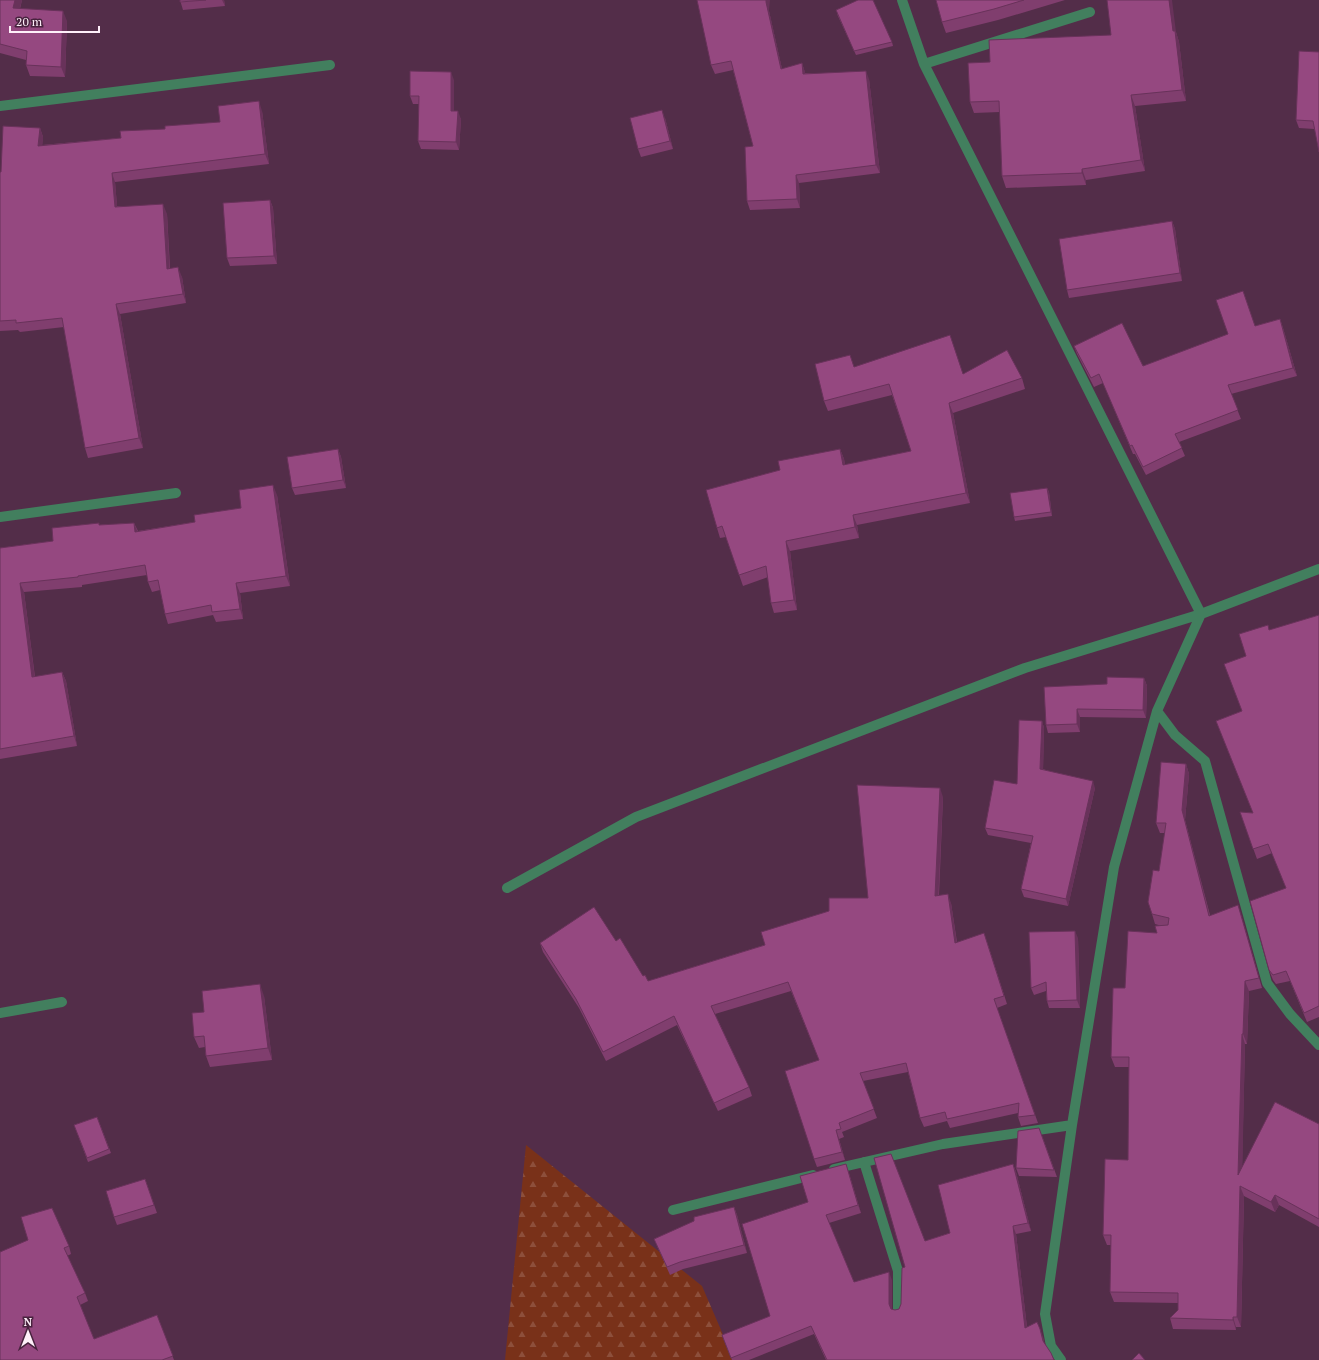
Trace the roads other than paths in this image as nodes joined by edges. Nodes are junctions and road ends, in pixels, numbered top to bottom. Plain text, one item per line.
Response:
1 (902, 0) edge
2 (1090, 12) dead end
3 (924, 64) junction
4 (330, 65) dead end
5 (0, 106) edge
6 (176, 492) dead end
7 (0, 517) edge
8 (1319, 569) edge
9 (1201, 614) junction
10 (1157, 711) junction
11 (507, 888) dead end
12 (62, 1002) dead end
13 (0, 1013) edge
14 (1319, 1045) edge
15 (1072, 1124) junction
16 (864, 1162) junction
17 (673, 1210) dead end
18 (898, 1312) edge
19 (1061, 1360) edge

1 - 3 street
2 - 3 street
3 - 9 street
4 - 5 street
6 - 7 street
8 - 9 street
9 - 10 street
9 - 11 street
10 - 14 street
10 - 15 street
12 - 13 street
15 - 16 street
15 - 19 street
16 - 17 street
16 - 18 street

